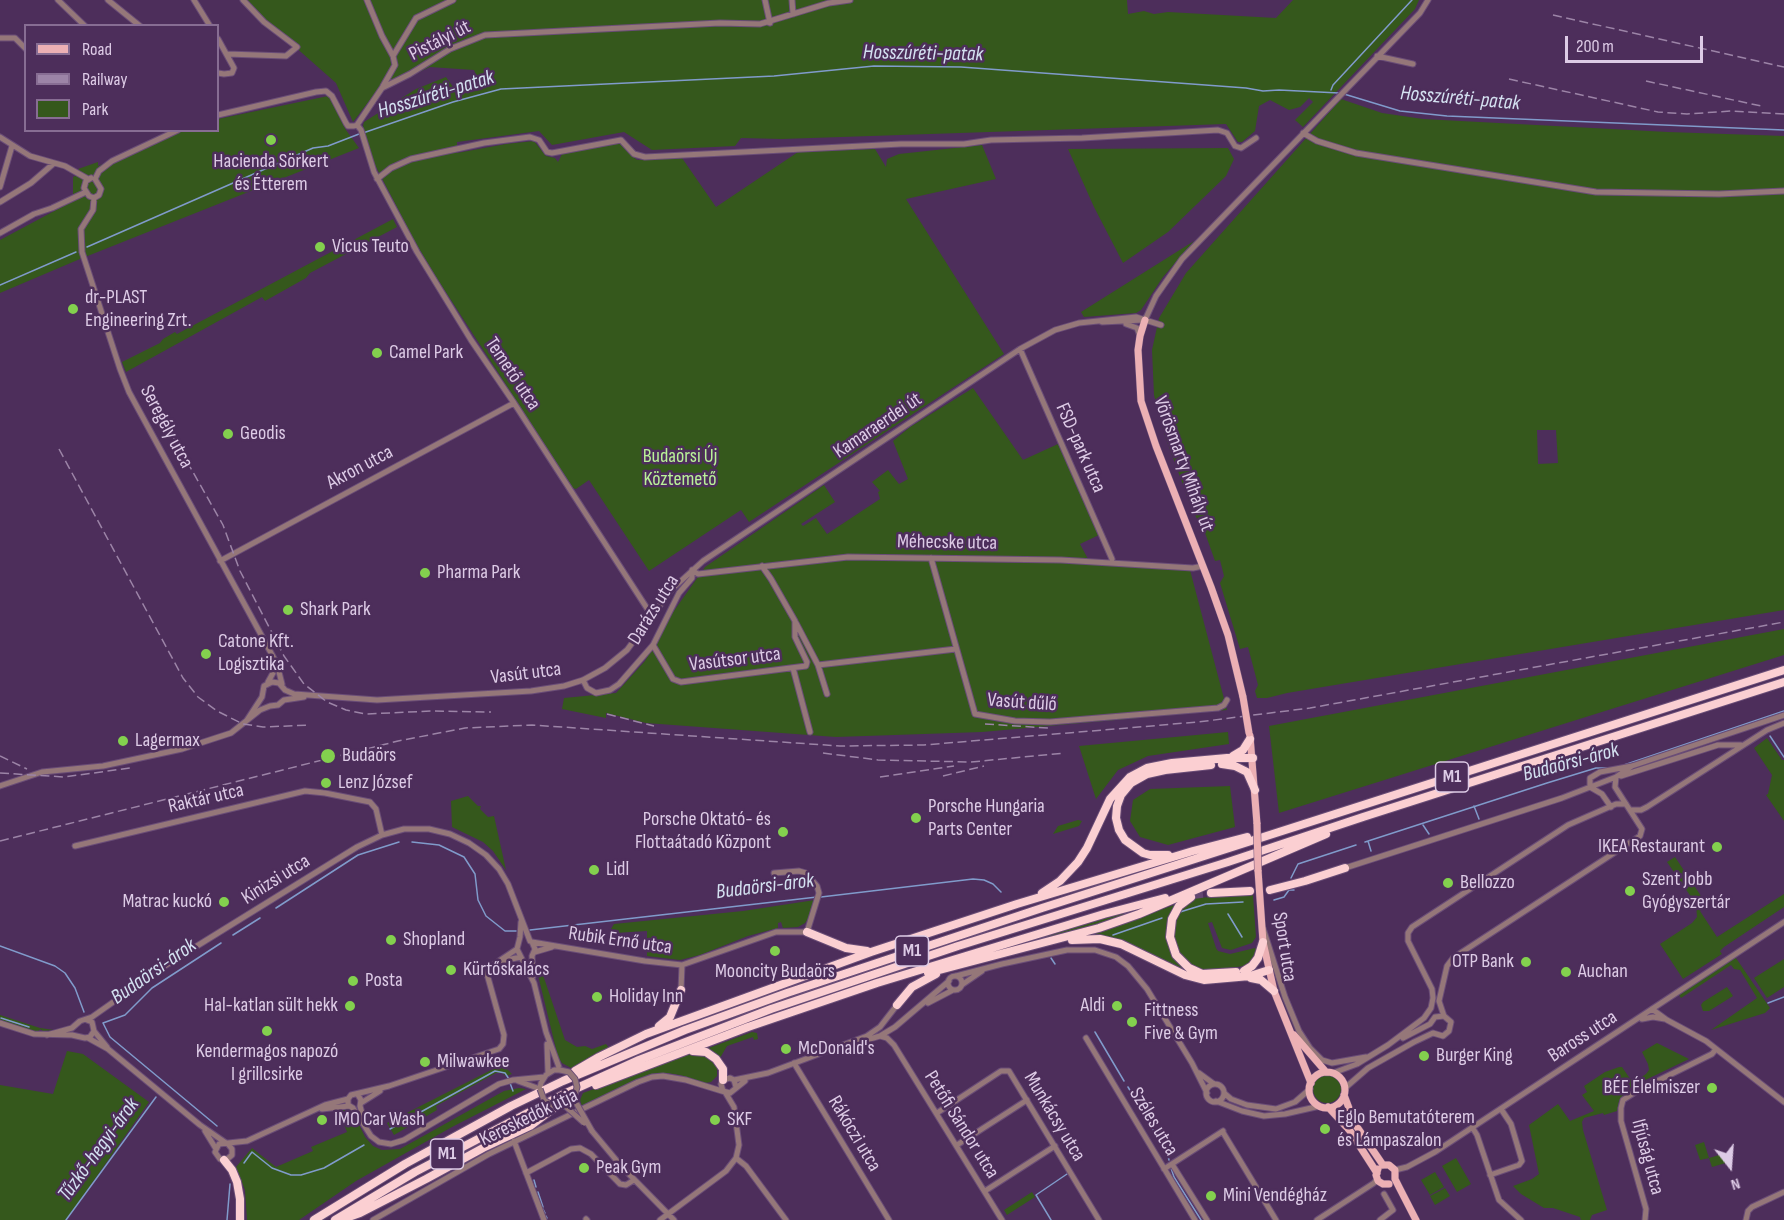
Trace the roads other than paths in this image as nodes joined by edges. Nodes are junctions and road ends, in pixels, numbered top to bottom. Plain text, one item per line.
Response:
1 (58, 0) edge
2 (108, 0) edge
3 (194, 0) edge
4 (243, 0) edge
5 (367, 0) edge
6 (453, 0) edge
7 (765, 0) edge
8 (792, 0) edge
9 (850, 0) edge
10 (1426, 0) edge
11 (793, 14) junction
12 (770, 23) junction
13 (83, 24) edge
14 (138, 24) edge
15 (209, 24) edge
16 (0, 38) edge
17 (219, 41) edge
18 (24, 47) edge
19 (227, 54) junction
20 (393, 56) junction
21 (1377, 56) junction
22 (1413, 64) dead end
23 (394, 70) junction
24 (219, 73) edge
25 (401, 78) junction
26 (382, 88) junction
27 (219, 115) edge
28 (359, 128) junction
29 (174, 132) edge
30 (1303, 133) junction
31 (0, 137) edge
32 (1256, 138) dead end
33 (12, 146) junction
34 (53, 164) junction
35 (95, 179) junction
36 (377, 179) junction
37 (86, 182) junction
38 (0, 187) edge
39 (1784, 191) edge
40 (86, 192) junction
41 (94, 198) junction
42 (0, 202) edge
43 (0, 233) edge
44 (1145, 320) junction
45 (1088, 322) junction
46 (1122, 323) junction
47 (1161, 325) dead end
48 (1140, 336) junction
49 (1020, 349) junction
50 (514, 403) junction
51 (931, 558) junction
52 (1112, 559) dead end
53 (220, 561) junction
54 (762, 566) junction
55 (1203, 566) junction
56 (692, 570) junction
57 (652, 616) junction
58 (795, 621) junction
59 (653, 645) junction
60 (956, 649) junction
61 (273, 658) junction
62 (818, 665) junction
63 (793, 668) junction
64 (1784, 670) edge
65 (583, 680) junction
66 (1784, 682) edge
67 (266, 684) junction
68 (284, 688) junction
69 (827, 694) dead end
70 (262, 697) junction
71 (315, 697) junction
72 (1243, 697) joint
73 (284, 700) junction
74 (1227, 700) dead end
75 (270, 706) junction
76 (1784, 715) edge
77 (247, 720) junction
78 (1784, 723) edge
79 (810, 732) dead end
80 (1250, 736) junction
81 (1742, 745) junction
82 (1253, 758) junction
83 (1224, 761) junction
84 (1632, 766) junction
85 (1616, 777) junction
86 (0, 786) edge
87 (1590, 787) junction
88 (1255, 790) junction
89 (1606, 798) junction
90 (1626, 804) junction
91 (1611, 807) junction
92 (1631, 810) junction
93 (1641, 810) junction
94 (1601, 811) junction
95 (1363, 817) junction
96 (1638, 821) junction
97 (382, 835) junction
98 (1265, 836) junction
99 (75, 846) dead end
100 (1193, 851) junction
101 (1346, 868) joint
102 (774, 873) dead end
103 (1210, 890) junction
104 (1270, 890) dead end
105 (1250, 891) dead end
106 (1165, 898) dead end
107 (1017, 904) junction
108 (521, 917) junction
109 (1784, 922) edge
110 (1262, 925) junction
111 (807, 933) junction
112 (531, 941) junction
113 (1263, 942) junction
114 (1045, 943) junction
115 (518, 946) junction
116 (554, 946) junction
117 (871, 952) junction
118 (534, 954) junction
119 (522, 958) junction
120 (498, 962) junction
121 (682, 965) junction
122 (956, 966) junction
123 (986, 968) junction
124 (1269, 970) junction
125 (1242, 974) junction
126 (956, 976) junction
127 (949, 981) junction
128 (534, 983) junction
129 (962, 984) junction
130 (681, 990) joint
131 (953, 990) junction
132 (1274, 990) junction
133 (844, 995) junction
134 (897, 1005) joint
135 (1652, 1009) junction
136 (103, 1010) junction
137 (916, 1010) junction
138 (1444, 1016) junction
139 (906, 1018) junction
140 (1638, 1019) junction
141 (87, 1020) junction
142 (887, 1020) junction
143 (1667, 1020) junction
144 (0, 1023) edge
145 (1430, 1024) junction
146 (76, 1025) junction
147 (895, 1027) junction
148 (1287, 1027) junction
149 (94, 1028) junction
150 (546, 1032) junction
151 (1434, 1033) junction
152 (646, 1034) junction
153 (47, 1035) junction
154 (78, 1035) junction
155 (880, 1036) junction
156 (88, 1038) junction
157 (1086, 1038) dead end
158 (853, 1042) junction
159 (894, 1045) junction
160 (1388, 1045) junction
161 (108, 1049) junction
162 (1716, 1049) junction
163 (687, 1051) junction
164 (1371, 1056) junction
165 (794, 1063) junction
166 (560, 1070) junction
167 (1196, 1070) junction
168 (1329, 1072) junction
169 (546, 1075) junction
170 (513, 1080) junction
171 (563, 1081) junction
172 (723, 1081) junction
173 (1214, 1084) junction
174 (389, 1086) junction
175 (735, 1086) junction
176 (1310, 1086) junction
177 (707, 1088) junction
178 (540, 1089) junction
179 (1344, 1091) junction
180 (725, 1092) junction
181 (1207, 1093) junction
182 (1224, 1093) junction
183 (564, 1094) junction
184 (358, 1095) junction
185 (348, 1099) junction
186 (574, 1099) junction
187 (1027, 1100) junction
188 (1216, 1101) junction
189 (1784, 1102) edge
190 (356, 1106) junction
191 (565, 1106) junction
192 (1324, 1106) junction
193 (555, 1107) junction
194 (734, 1107) junction
195 (1501, 1108) junction
196 (315, 1110) junction
197 (937, 1113) junction
198 (200, 1125) junction
199 (1472, 1127) junction
200 (592, 1131) junction
201 (247, 1141) junction
202 (514, 1141) junction
203 (227, 1144) junction
204 (957, 1145) junction
205 (1055, 1146) junction
206 (216, 1149) junction
207 (228, 1158) junction
208 (736, 1158) junction
209 (1172, 1164) junction
210 (1383, 1166) junction
211 (1164, 1169) junction
212 (1395, 1170) junction
213 (526, 1173) junction
214 (1490, 1175) junction
215 (1377, 1176) junction
216 (634, 1180) junction
217 (1392, 1182) junction
218 (985, 1191) junction
219 (1784, 1192) edge
220 (1384, 1194) dead end
221 (668, 1214) junction
222 (240, 1220) edge
223 (314, 1220) edge
224 (334, 1220) edge
225 (340, 1220) edge
226 (373, 1220) edge
227 (544, 1220) edge
228 (660, 1220) edge
229 (674, 1220) edge
230 (786, 1220) edge
231 (889, 1220) edge
232 (1002, 1220) edge
233 (1099, 1220) edge
234 (1195, 1220) edge
235 (1207, 1220) edge
236 (1276, 1220) edge
237 (1317, 1220) edge
238 (1380, 1220) edge
239 (1416, 1220) edge
240 (1521, 1220) edge
241 (1645, 1220) edge
242 (1746, 1220) edge

1 - 13 street
2 - 14 street
3 - 15 street
4 - 19 street
5 - 20 street
6 - 20 street
7 - 12 street
8 - 11 street
9 - 11 street, Pistályi út
10 - 21 street
11 - 12 street, Pistályi út
12 - 25 street, Pistályi út
16 - 18 street
17 - 19 street
19 - 24 street
20 - 23 street
21 - 22 street
21 - 30 street
23 - 25 street
23 - 26 street
25 - 26 street, Pistályi út
26 - 28 street
27 - 28 street
28 - 36 street, Temető utca
29 - 35 street
30 - 39 street
30 - 44 street
31 - 33 street
32 - 36 street
33 - 34 street
33 - 38 street
34 - 37 street
34 - 42 street
35 - 37 street
35 - 41 street
36 - 50 street, Temető utca
37 - 40 street
40 - 41 street
40 - 43 street
41 - 53 street, Seregély utca
44 - 45 street, Kamaraerdei út
44 - 46 street, Kamaraerdei út
44 - 47 street
44 - 48 main road, Vörösmarty Mihály út
45 - 46 street, Kamaraerdei út
45 - 49 street, Kamaraerdei út
46 - 48 street
48 - 55 main road, Vörösmarty Mihály út
49 - 52 street, FSD-park utca
49 - 56 street, Kamaraerdei út
50 - 53 street, Akron utca
50 - 57 street, Temető utca
51 - 54 street, Méhecske utca
51 - 55 street, Méhecske utca
51 - 60 street, Vasút dűlő
53 - 61 street, Seregély utca
54 - 56 street, Méhecske utca
54 - 58 street
55 - 72 main road, Vörösmarty Mihály út
56 - 57 street, Vasút utca
56 - 59 street, Darázs utca
57 - 65 street, Vasút utca
58 - 62 street
58 - 63 street, Vasútsor utca
59 - 63 street, Vasútsor utca
59 - 65 street, Darázs utca
60 - 62 street
60 - 74 street, Vasút dűlő
61 - 67 street
61 - 68 street, Seregély utca
62 - 69 street
63 - 79 street
64 - 98 highway, M1
65 - 71 street, Vasút utca
66 - 95 highway, M1
67 - 68 street, Vasút utca
67 - 70 street, Vasút utca
68 - 71 street, Vasút utca
68 - 73 street
70 - 75 street
70 - 77 street, Vasút utca
71 - 73 street, Vasút utca
72 - 80 main road, Sport utca, bridge
73 - 75 street, Vasút utca
75 - 77 street, Vasút utca
76 - 84 street
77 - 86 street, Vasút utca
78 - 81 street
80 - 82 main road, Sport utca
80 - 83 highway
81 - 85 street
81 - 93 street
82 - 83 highway
82 - 88 main road, Sport utca
83 - 88 highway
83 - 100 highway
83 - 107 highway
84 - 85 street
84 - 87 street
85 - 87 street
85 - 90 street
87 - 89 street
87 - 101 street
88 - 110 main road, Sport utca, bridge
89 - 91 street
89 - 94 street
90 - 91 street
90 - 92 street
91 - 94 street
92 - 93 street
92 - 96 street
93 - 96 street
94 - 160 street
95 - 103 highway
95 - 183 highway, M1
96 - 138 street
97 - 99 street, Raktár utca
97 - 108 street, Kinizsi utca
97 - 136 street, Kinizsi utca
98 - 100 highway
98 - 171 highway, M1
100 - 107 highway
101 - 104 highway
102 - 111 street
103 - 105 highway
103 - 114 highway
103 - 125 highway
106 - 133 highway
107 - 117 highway
108 - 112 street, Kinizsi utca
108 - 115 street
109 - 135 street, Baross utca
110 - 113 main road, Sport utca
110 - 164 street
111 - 117 highway
111 - 121 street, Rubik Ernő utca
112 - 115 street
112 - 116 street, Rubik Ernő utca
112 - 118 street
113 - 124 main road, Sport utca
113 - 125 highway
114 - 122 highway
114 - 125 highway
115 - 119 street
115 - 120 street
116 - 118 street, Rubik Ernő utca
116 - 121 street, Rubik Ernő utca
117 - 152 highway
118 - 119 street
118 - 128 street
119 - 120 street
119 - 128 street
120 - 174 street
121 - 130 street, Rubik Ernő utca
122 - 133 highway
122 - 134 highway
123 - 126 street
123 - 129 street
123 - 167 street
124 - 125 highway
124 - 132 main road, Sport utca
125 - 132 highway
126 - 127 street
126 - 129 street
127 - 131 street
127 - 137 street
128 - 150 street
129 - 131 street
130 - 152 highway
131 - 137 street
132 - 148 main road, Sport utca
133 - 163 highway
134 - 142 street
135 - 140 street, Baross utca
135 - 143 street
136 - 141 street, Kinizsi utca
136 - 149 street, Kinizsi utca
137 - 139 street
138 - 145 street
138 - 151 street
139 - 142 street
139 - 147 street
140 - 143 street
140 - 195 street, Baross utca
141 - 146 street
141 - 149 street
142 - 158 street
143 - 162 street
144 - 153 street
145 - 151 street
145 - 160 street
146 - 153 street
146 - 154 street
147 - 155 street
147 - 159 street
148 - 168 main road, Sport utca
148 - 176 main road, Sport utca
149 - 156 street
149 - 161 street
150 - 166 street
150 - 169 street
151 - 179 street
152 - 171 highway
153 - 154 street
154 - 156 street
155 - 158 street
155 - 159 street, Petőfi Sándor utca
156 - 161 street
157 - 211 street, Széles utca
158 - 165 street
159 - 197 street, Petőfi Sándor utca
160 - 164 street
161 - 198 street
162 - 189 street
162 - 241 street, Ifjúság utca
163 - 172 highway
163 - 183 highway
164 - 168 street
165 - 175 street
165 - 231 street, Rákóczi utca
166 - 169 street
166 - 186 street, bridge
167 - 173 street
167 - 181 street
168 - 176 main road
168 - 179 main road
169 - 170 street
169 - 178 street
170 - 178 street
170 - 190 street
171 - 223 highway, M1
172 - 175 street
172 - 177 street
172 - 180 street
173 - 181 street
173 - 182 street
174 - 184 street
174 - 190 street
175 - 180 street
175 - 194 street
176 - 182 street
176 - 192 main road
177 - 180 street, Kereskedők útja
177 - 202 street, Kereskedők útja
178 - 193 street, bridge
179 - 192 main road
179 - 210 main road
180 - 194 street
181 - 188 street
182 - 188 street
183 - 224 highway, M1
184 - 185 street
184 - 190 street
185 - 190 street
185 - 196 street
186 - 191 street, bridge
186 - 200 street, bridge
187 - 197 street, Munkácsy utca
187 - 204 street
187 - 205 street, Munkácsy utca
188 - 192 street
190 - 196 street
191 - 193 street, bridge
191 - 200 street, bridge
192 - 215 main road
193 - 225 highway
194 - 208 street
195 - 199 street, Baross utca
195 - 214 street
196 - 201 street
197 - 204 street, Petőfi Sándor utca
198 - 203 street
198 - 206 street
199 - 212 street, Baross utca
199 - 214 street
200 - 216 street
201 - 203 street
201 - 207 street
202 - 213 street
202 - 226 street, Kereskedők útja
203 - 206 street
203 - 207 street
204 - 218 street, Petőfi Sándor utca
205 - 218 street
205 - 233 street, Munkácsy utca
206 - 207 street
207 - 222 highway
208 - 221 street
208 - 230 street
209 - 211 street
209 - 235 street, Széles utca
209 - 236 street
210 - 212 main road
210 - 215 main road
211 - 234 street, Széles utca
212 - 217 main road
213 - 216 street
213 - 227 street
214 - 240 street
215 - 217 main road
215 - 237 street
216 - 221 street
217 - 239 main road
218 - 232 street, Petőfi Sándor utca
219 - 242 street
220 - 238 street
221 - 228 street
221 - 229 street

